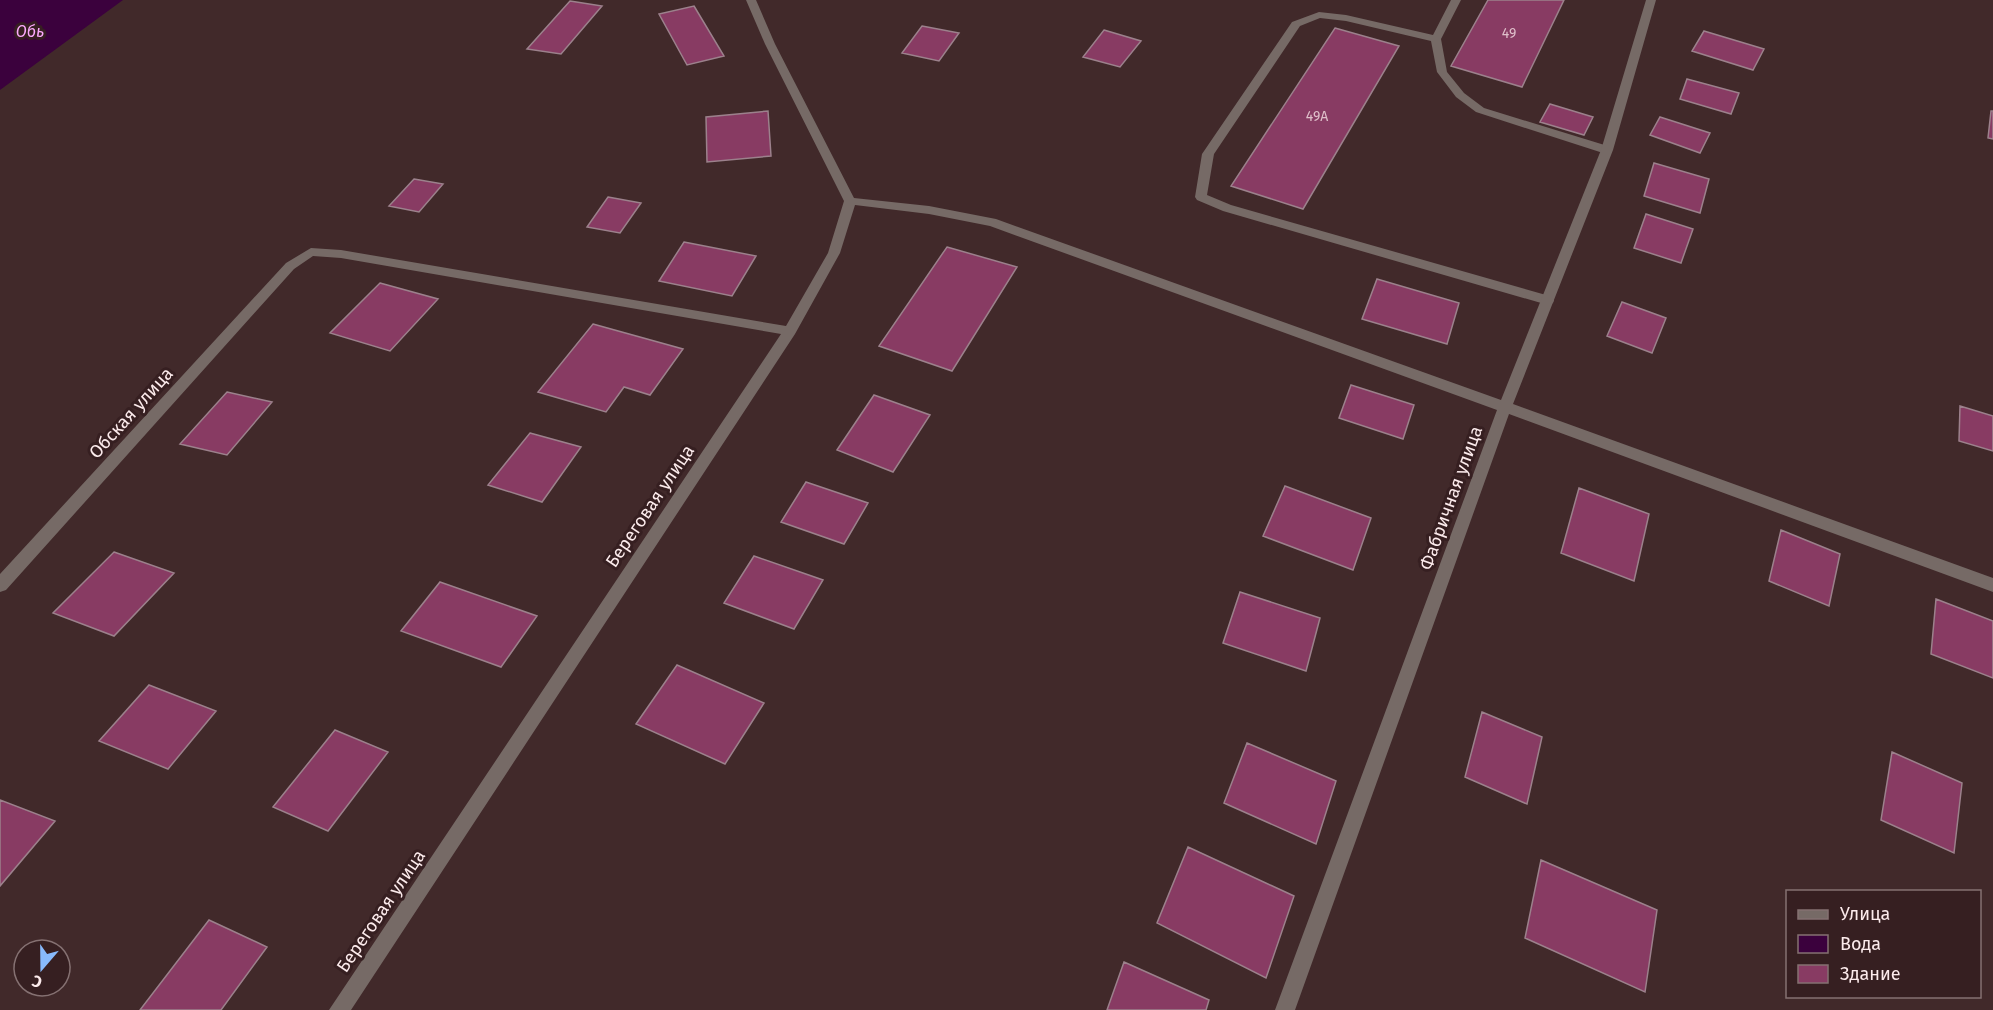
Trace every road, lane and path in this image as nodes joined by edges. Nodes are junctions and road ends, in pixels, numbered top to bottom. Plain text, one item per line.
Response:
1 (751, 0) edge
2 (1456, 0) edge
3 (1652, 0) edge
4 (1436, 39) junction
5 (1607, 150) junction
6 (850, 201) junction
7 (1548, 300) junction
8 (790, 331) junction
9 (1505, 407) junction
10 (0, 585) edge
11 (1993, 585) edge
12 (339, 1010) edge
13 (1285, 1010) edge

1 - 6 street
2 - 4 street
3 - 5 street, Фабричная улица
4 - 5 street
4 - 7 street
5 - 7 street, Фабричная улица
6 - 8 street, Береговая улица
6 - 9 street
7 - 9 street, Фабричная улица
8 - 10 street, Обская улица
8 - 12 street, Береговая улица
9 - 11 street
9 - 13 street, Фабричная улица

